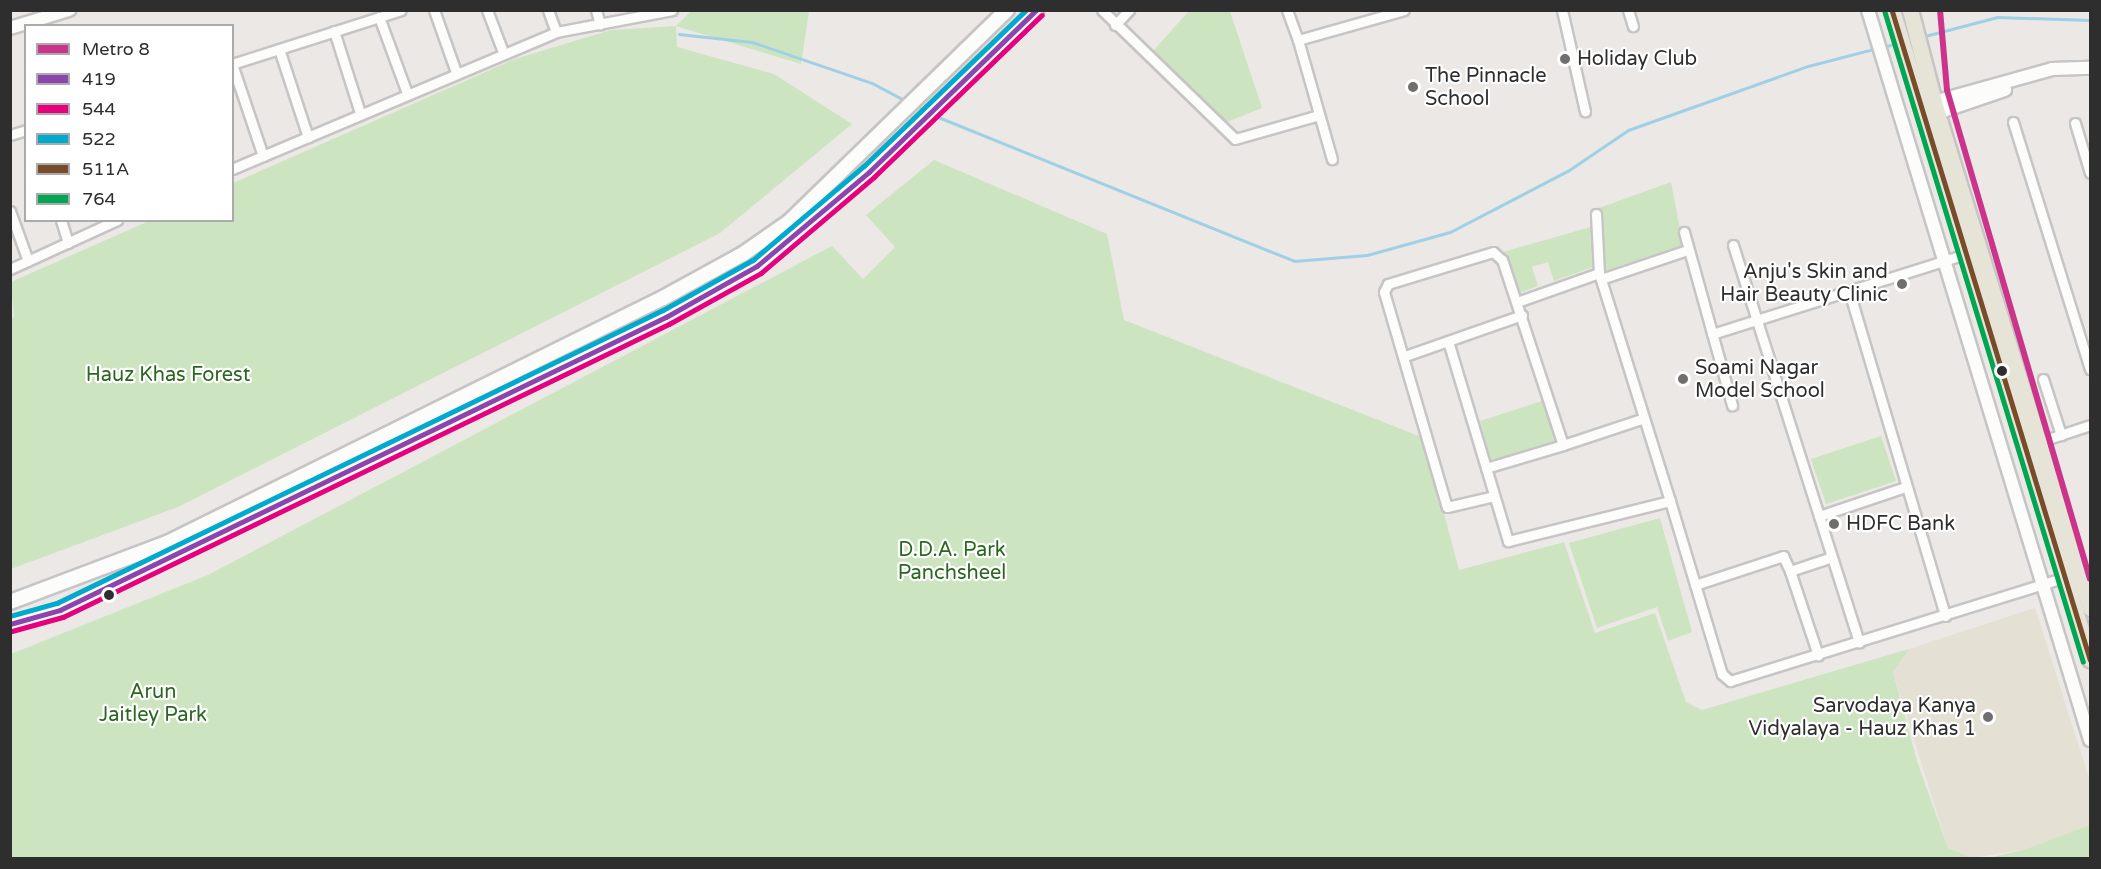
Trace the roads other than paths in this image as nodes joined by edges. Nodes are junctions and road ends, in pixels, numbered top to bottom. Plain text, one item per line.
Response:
1 (69, 10) edge
2 (401, 10) edge
3 (434, 10) edge
4 (487, 10) edge
5 (548, 10) edge
6 (596, 10) edge
7 (672, 10) edge
8 (1007, 10) edge
9 (1037, 10) edge
10 (1102, 10) edge
11 (1129, 10) edge
12 (1287, 10) edge
13 (1404, 10) edge
14 (1562, 10) edge
15 (1628, 10) edge
16 (1868, 10) edge
17 (1892, 10) edge
18 (1910, 10) edge
19 (657, 13) edge
20 (1379, 14) edge
21 (379, 17) junction
22 (600, 24) junction
23 (1115, 25) junction
24 (1633, 26) dead end
25 (10, 28) edge
26 (334, 32) junction
27 (556, 32) junction
28 (1298, 40) junction
29 (279, 49) junction
30 (503, 52) junction
31 (234, 63) edge
32 (2091, 68) edge
33 (234, 70) edge
34 (456, 72) junction
35 (2091, 74) edge
36 (407, 93) junction
37 (1930, 107) junction
38 (1585, 111) dead end
39 (360, 114) junction
40 (1319, 115) junction
41 (2013, 122) dead end
42 (2075, 123) dead end
43 (308, 137) junction
44 (262, 156) junction
45 (1332, 159) dead end
46 (234, 168) edge
47 (2091, 173) edge
48 (10, 211) edge
49 (1596, 214) dead end
50 (62, 222) edge
51 (113, 222) edge
52 (1684, 232) dead end
53 (68, 243) junction
54 (1733, 245) dead end
55 (1687, 250) junction
56 (1966, 254) junction
57 (28, 261) junction
58 (1944, 261) junction
59 (10, 269) edge
60 (1600, 276) junction
61 (1849, 291) junction
62 (1517, 302) junction
63 (1522, 315) junction
64 (1756, 320) junction
65 (1713, 333) junction
66 (1448, 341) junction
67 (1405, 356) junction
68 (2091, 369) edge
69 (2043, 379) dead end
70 (1732, 405) dead end
71 (1644, 418) junction
72 (2091, 425) edge
73 (2061, 435) junction
74 (2039, 442) junction
75 (1563, 445) junction
76 (1486, 468) junction
77 (1905, 487) junction
78 (1494, 496) junction
79 (1670, 501) junction
80 (1819, 516) junction
81 (1832, 558) junction
82 (1790, 571) junction
83 (2066, 577) junction
84 (2043, 584) junction
85 (1695, 585) junction
86 (42, 591) junction
87 (10, 602) edge
88 (2091, 608) edge
89 (49, 613) junction
90 (1945, 616) junction
91 (10, 624) edge
92 (1859, 642) junction
93 (1818, 655) junction
94 (2091, 659) edge
95 (2091, 740) edge

1 - 25 street
2 - 21 street
3 - 34 street
4 - 30 street
5 - 27 street
6 - 22 street
7 - 19 street
8 - 86 main road
9 - 89 main road
10 - 23 street
11 - 23 street
12 - 28 street
13 - 20 street
14 - 38 street
15 - 24 street
16 - 58 street
17 - 37 main road
18 - 37 main road
19 - 22 street
20 - 28 street
21 - 26 street
21 - 36 street
22 - 27 street
23 - 40 street
26 - 29 street
26 - 39 street
27 - 30 street
28 - 40 street
29 - 31 street
29 - 43 street
30 - 34 street
32 - 37 street
33 - 44 street
34 - 36 street
35 - 37 street
36 - 39 street
37 - 56 main road
37 - 74 main road
39 - 43 street
40 - 45 street
41 - 68 street
42 - 47 street
43 - 44 street
44 - 46 street
48 - 57 street
49 - 60 street
50 - 53 street
51 - 53 street
52 - 55 street
53 - 57 street
54 - 64 street
55 - 60 street
55 - 65 street
56 - 58 street
56 - 83 main road
57 - 59 street
58 - 61 street
58 - 84 street
60 - 62 street
60 - 71 street
61 - 64 street
61 - 77 street
62 - 63 street
62 - 67 street
63 - 66 street
63 - 75 street
64 - 65 street
64 - 80 street
65 - 70 street
66 - 67 street
66 - 76 street
67 - 78 street
69 - 73 street
71 - 75 street
71 - 79 street
72 - 73 street
73 - 74 street
74 - 88 main road
75 - 76 street
76 - 78 street
77 - 80 street
77 - 90 street
78 - 79 street
79 - 85 street
80 - 81 street
81 - 82 street
81 - 92 street
82 - 85 street
82 - 93 street
83 - 84 street
83 - 94 main road
84 - 90 street
84 - 95 street
85 - 93 street
86 - 87 main road
86 - 89 main road
89 - 91 main road
90 - 92 street
92 - 93 street

